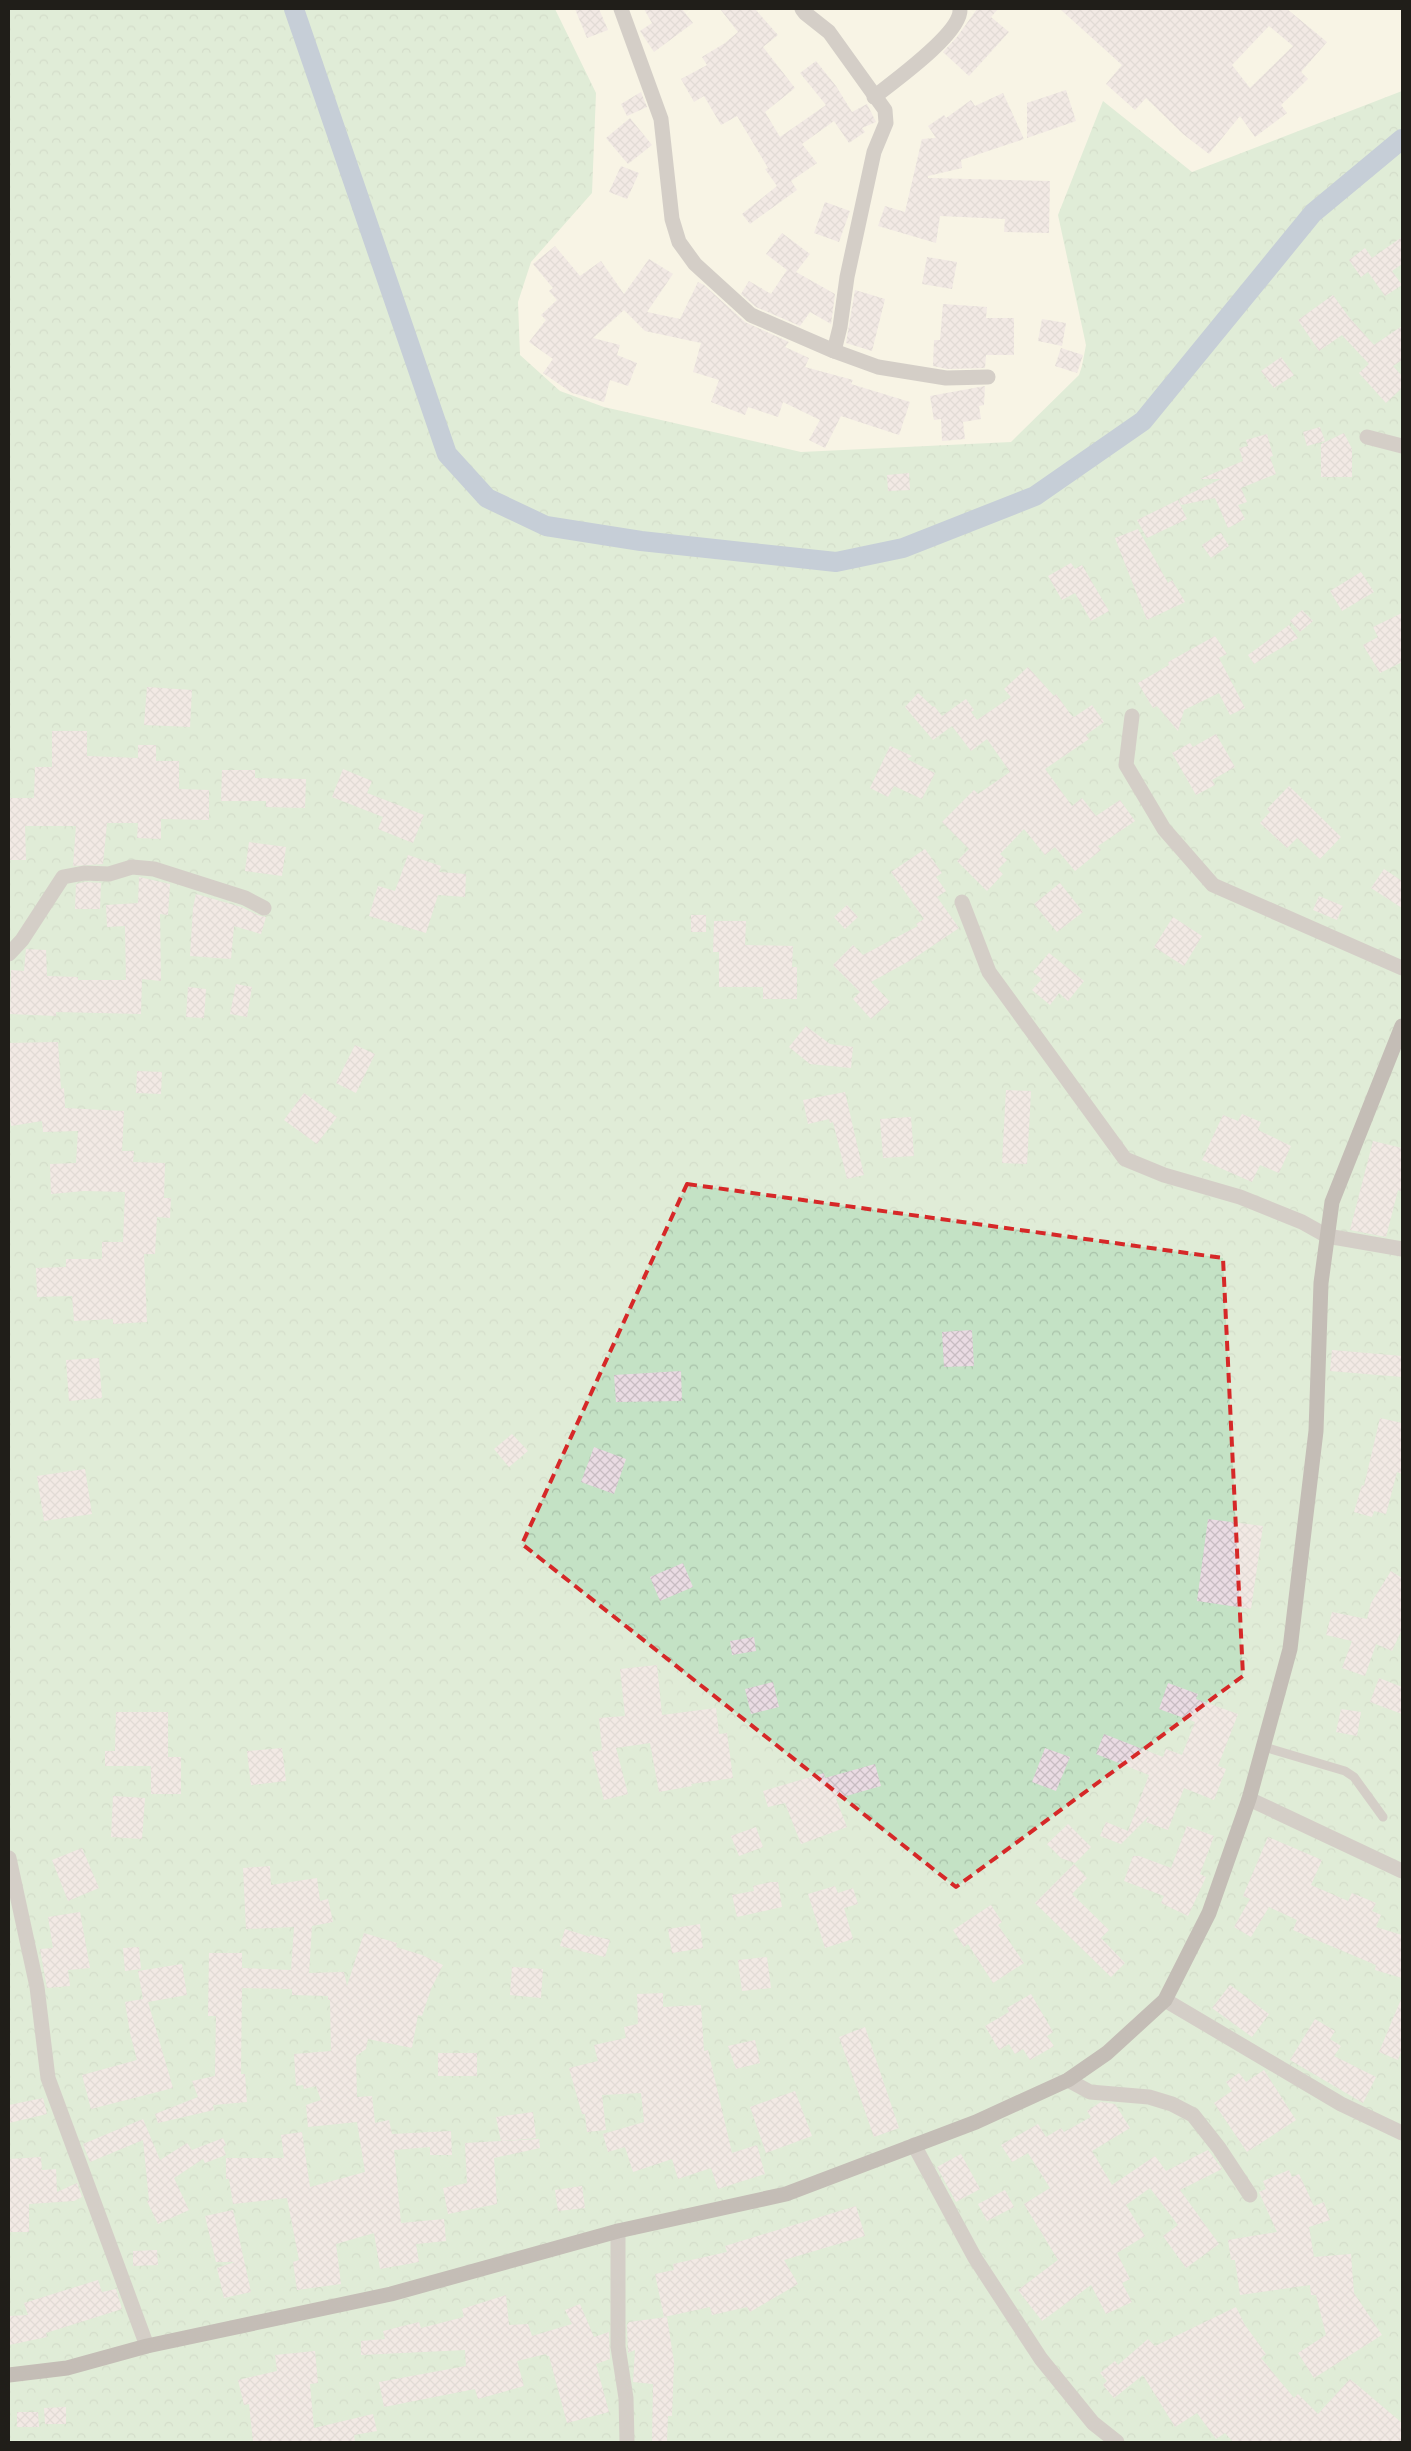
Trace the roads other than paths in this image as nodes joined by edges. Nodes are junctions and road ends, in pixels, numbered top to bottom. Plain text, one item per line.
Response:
1 (621, 9) edge
2 (802, 9) edge
3 (960, 9) edge
4 (874, 97) junction
5 (834, 351) junction
6 (988, 377) dead end
7 (1367, 437) dead end
8 (1402, 446) edge
9 (1132, 716) dead end
10 (962, 902) dead end
11 (264, 908) dead end
12 (9, 954) edge
13 (1402, 968) edge
14 (1402, 1026) edge
15 (1327, 1236) junction
16 (1402, 1249) edge
17 (1264, 1747) junction
18 (1249, 1800) junction
19 (1383, 1817) dead end
20 (9, 1858) edge
21 (1402, 1871) edge
22 (1165, 2000) junction
23 (1068, 2080) junction
24 (1402, 2134) edge
25 (914, 2145) junction
26 (1250, 2196) dead end
27 (618, 2231) junction
28 (147, 2346) junction
29 (9, 2375) edge
30 (627, 2442) edge
31 (1117, 2442) edge

1 - 5 street
2 - 4 street
3 - 4 street
4 - 5 street
5 - 6 street
7 - 8 street
9 - 13 street
10 - 15 street
11 - 12 street
14 - 15 street
15 - 16 street
15 - 17 street
17 - 18 street
17 - 19 lane
18 - 21 street
18 - 22 street
20 - 28 street
22 - 23 street
22 - 24 street
23 - 25 street
23 - 26 street
25 - 27 street
25 - 31 street
27 - 28 street
27 - 30 street
28 - 29 street

